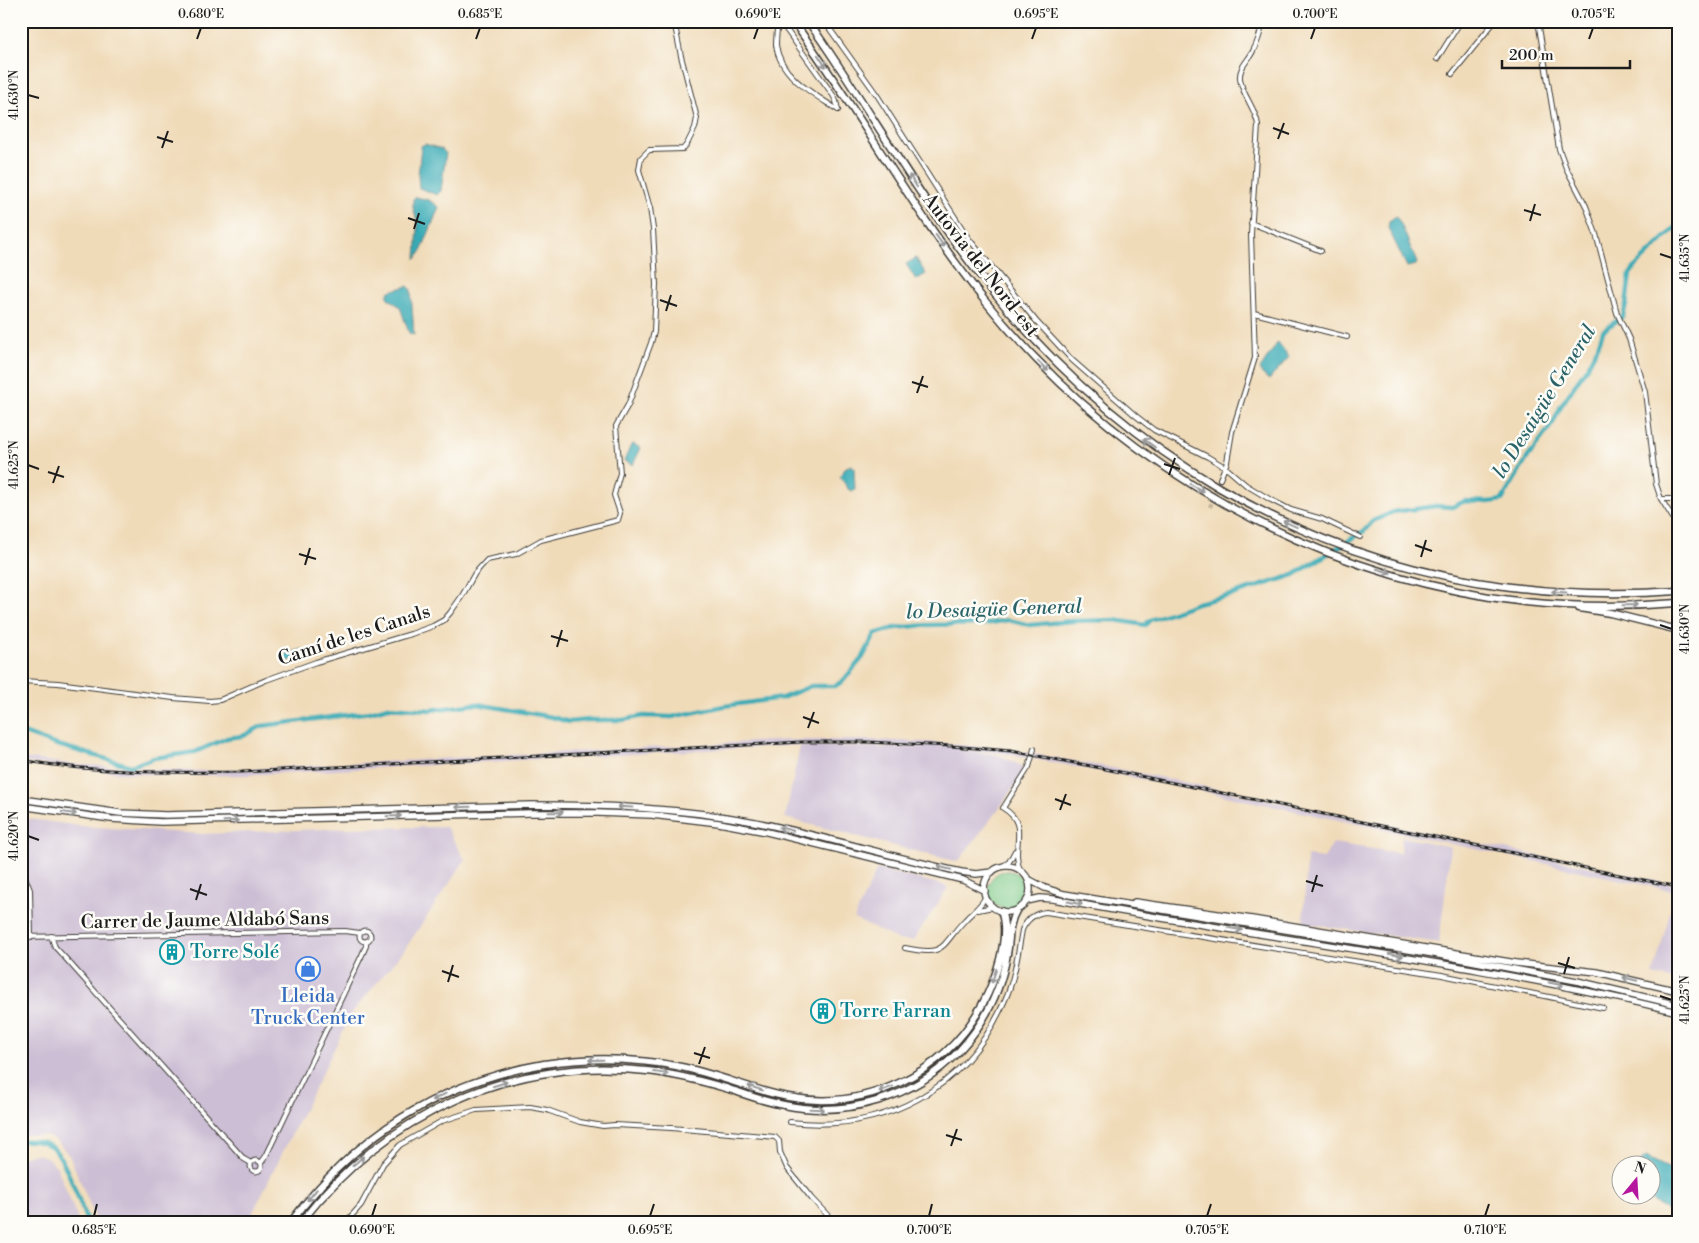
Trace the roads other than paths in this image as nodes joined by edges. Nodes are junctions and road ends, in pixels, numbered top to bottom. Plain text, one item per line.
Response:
1 (674, 21) edge
2 (740, 21) edge
3 (746, 21) edge
4 (794, 21) edge
5 (808, 21) edge
6 (824, 21) edge
7 (1263, 21) edge
8 (1460, 21) edge
9 (1495, 21) edge
10 (1538, 21) edge
11 (779, 23) edge
12 (1437, 59) dead end
13 (1452, 74) dead end
14 (1251, 223) junction
15 (1321, 251) dead end
16 (1254, 313) junction
17 (1348, 336) dead end
18 (1225, 467) junction
19 (1220, 479) tunnel mouth
20 (1661, 499) junction
21 (1678, 499) edge
22 (1678, 526) edge
23 (1360, 537) dead end
24 (1678, 590) edge
25 (1678, 603) edge
26 (1556, 604) junction
27 (1678, 630) edge
28 (21, 681) edge
29 (1034, 749) dead end
30 (21, 799) edge
31 (21, 806) edge
32 (1016, 849) junction
33 (1000, 868) junction
34 (1020, 870) junction
35 (992, 872) junction
36 (25, 877) dead end
37 (1028, 879) junction
38 (985, 894) junction
39 (1090, 898) junction
40 (1027, 901) junction
41 (993, 907) junction
42 (978, 910) junction
43 (1000, 911) junction
44 (1016, 911) junction
45 (360, 933) junction
46 (51, 936) junction
47 (21, 937) edge
48 (31, 937) junction
49 (366, 941) junction
50 (905, 948) dead end
51 (1678, 991) edge
52 (1678, 1004) edge
53 (1603, 1008) dead end
54 (1678, 1012) edge
55 (790, 1122) dead end
56 (252, 1163) junction
57 (261, 1163) junction
58 (291, 1222) edge
59 (301, 1222) edge
60 (346, 1222) edge
61 (834, 1222) edge

1 - 28 street, Camí de les Canals
2 - 3 street
4 -> 26 highway, Autovia del Nord-est
24 -> 5 highway, Autovia del Nord-est
6 - 18 street
7 - 14 street
8 - 12 street
9 - 13 street
10 - 20 street
11 - 11 street
14 - 15 street
14 - 16 street
16 - 17 street
16 - 18 street
18 - 19 street
18 - 23 street
20 - 21 street
20 - 22 street
26 -> 25 highway, Autovia del Nord-est
26 - 27 highway
29 - 32 street
35 -> 30 highway
31 -> 38 highway
32 - 33 street
32 - 34 street
33 - 34 highway
33 - 35 highway
34 - 37 highway
35 - 38 highway
36 - 48 street
37 - 39 highway
37 - 40 highway
38 - 41 highway
38 - 42 street
51 -> 39 highway
39 - 52 highway
40 - 44 highway
40 -> 54 highway
41 - 42 street
41 - 43 highway
42 - 50 street
43 - 44 highway
43 -> 58 highway
59 -> 44 highway
45 - 46 street, Carrer de Jaume Aldabó Sans
45 - 49 street
45 - 49 street
46 - 48 street, Carrer de Jaume Aldabó Sans
46 - 56 street
47 - 48 street, Carrer de Jaume Aldabó Sans
49 - 57 street
53 - 55 street
56 - 57 street
56 - 57 street
60 - 61 street

